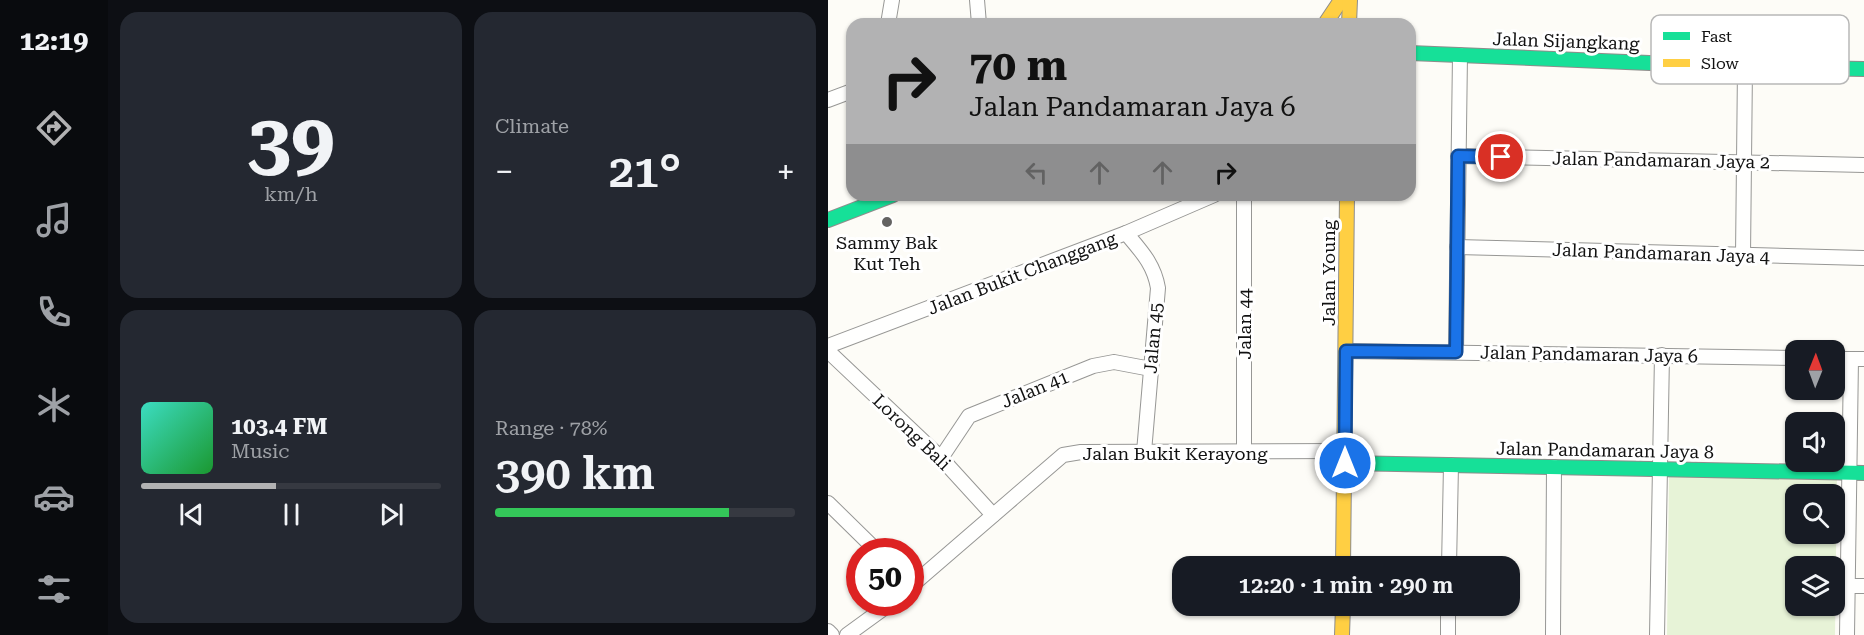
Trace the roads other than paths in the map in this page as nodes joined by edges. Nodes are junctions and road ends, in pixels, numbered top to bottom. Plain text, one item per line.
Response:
1 (892, 0) edge
2 (977, 0) edge
3 (1341, 0) edge
4 (1350, 0) edge
5 (889, 18) edge
6 (978, 18) edge
7 (1329, 18) edge
8 (1349, 18) edge
9 (1416, 53) edge
10 (1460, 55) junction
11 (1651, 63) edge
12 (1849, 69) edge
13 (1864, 69) edge
14 (1746, 84) edge
15 (846, 93) edge
16 (828, 100) edge
17 (1458, 156) junction
18 (1744, 162) junction
19 (1864, 165) edge
20 (877, 201) edge
21 (1200, 201) edge
22 (1244, 201) edge
23 (1347, 201) edge
24 (828, 220) edge
25 (1126, 233) junction
26 (1457, 247) junction
27 (1743, 255) junction
28 (1864, 258) edge
29 (828, 346) edge
30 (828, 351) edge
31 (1346, 351) junction
32 (1456, 352) junction
33 (1662, 355) junction
34 (1785, 358) edge
35 (1858, 359) edge
36 (1151, 369) junction
37 (1244, 452) junction
38 (1144, 453) junction
39 (1345, 457) junction
40 (941, 458) junction
41 (1451, 465) junction
42 (1554, 467) junction
43 (1660, 469) junction
44 (1850, 473) junction
45 (1864, 473) edge
46 (828, 503) edge
47 (993, 514) junction
48 (864, 538) edge
49 (1343, 556) edge
50 (1449, 556) edge
51 (924, 574) edge
52 (1848, 586) junction
53 (1864, 586) edge
54 (874, 616) edge
55 (1343, 616) edge
56 (1448, 616) edge
57 (828, 631) edge
58 (832, 635) edge
59 (848, 635) edge
60 (1342, 635) edge
61 (1448, 635) edge
62 (1553, 635) edge
63 (1657, 635) edge
64 (1847, 635) edge

1 - 5 street
2 - 6 street
3 - 7 street
4 - 8 street
9 - 10 street, Jalan Sijangkang
10 - 11 street, Jalan Sijangkang
10 - 17 street
12 - 13 street, Jalan Sijangkang
14 - 18 street
15 - 16 street
17 - 18 street, Jalan Pandamaran Jaya 2
17 - 26 street
18 - 19 street, Jalan Pandamaran Jaya 2
18 - 27 street
20 - 24 street
21 - 25 street, Jalan Bukit Changgang
22 - 37 street, Jalan 44
23 - 31 street, Jalan Young
25 - 29 street, Jalan Bukit Changgang
25 - 36 street, Jalan 45
26 - 27 street, Jalan Pandamaran Jaya 4
26 - 32 street
27 - 28 street, Jalan Pandamaran Jaya 4
30 - 40 street, Lorong Bali
31 - 32 street, Jalan Pandamaran Jaya 6
31 - 39 street, Jalan Young
32 - 33 street, Jalan Pandamaran Jaya 6
33 - 34 street, Jalan Pandamaran Jaya 6
33 - 43 street
35 - 44 street
36 - 38 street, Jalan 45
36 - 40 street, Jalan 41
37 - 38 street, Jalan Bukit Kerayong
37 - 39 street, Jalan Bukit Kerayong
38 - 47 street, Jalan Bukit Kerayong
39 - 41 street, Jalan Pandamaran Jaya 8
39 - 49 street, Jalan Young
40 - 47 street, Lorong Bali
41 - 42 street, Jalan Pandamaran Jaya 8
41 - 50 street
42 - 43 street, Jalan Pandamaran Jaya 8
42 - 62 street
43 - 44 street, Jalan Pandamaran Jaya 8
43 - 63 street
44 - 45 street, Jalan Pandamaran Jaya 8
44 - 52 street
46 - 48 street
47 - 51 street, Jalan Bukit Kerayong
52 - 53 street
52 - 64 street
54 - 59 street
55 - 60 street
56 - 61 street
57 - 58 street

